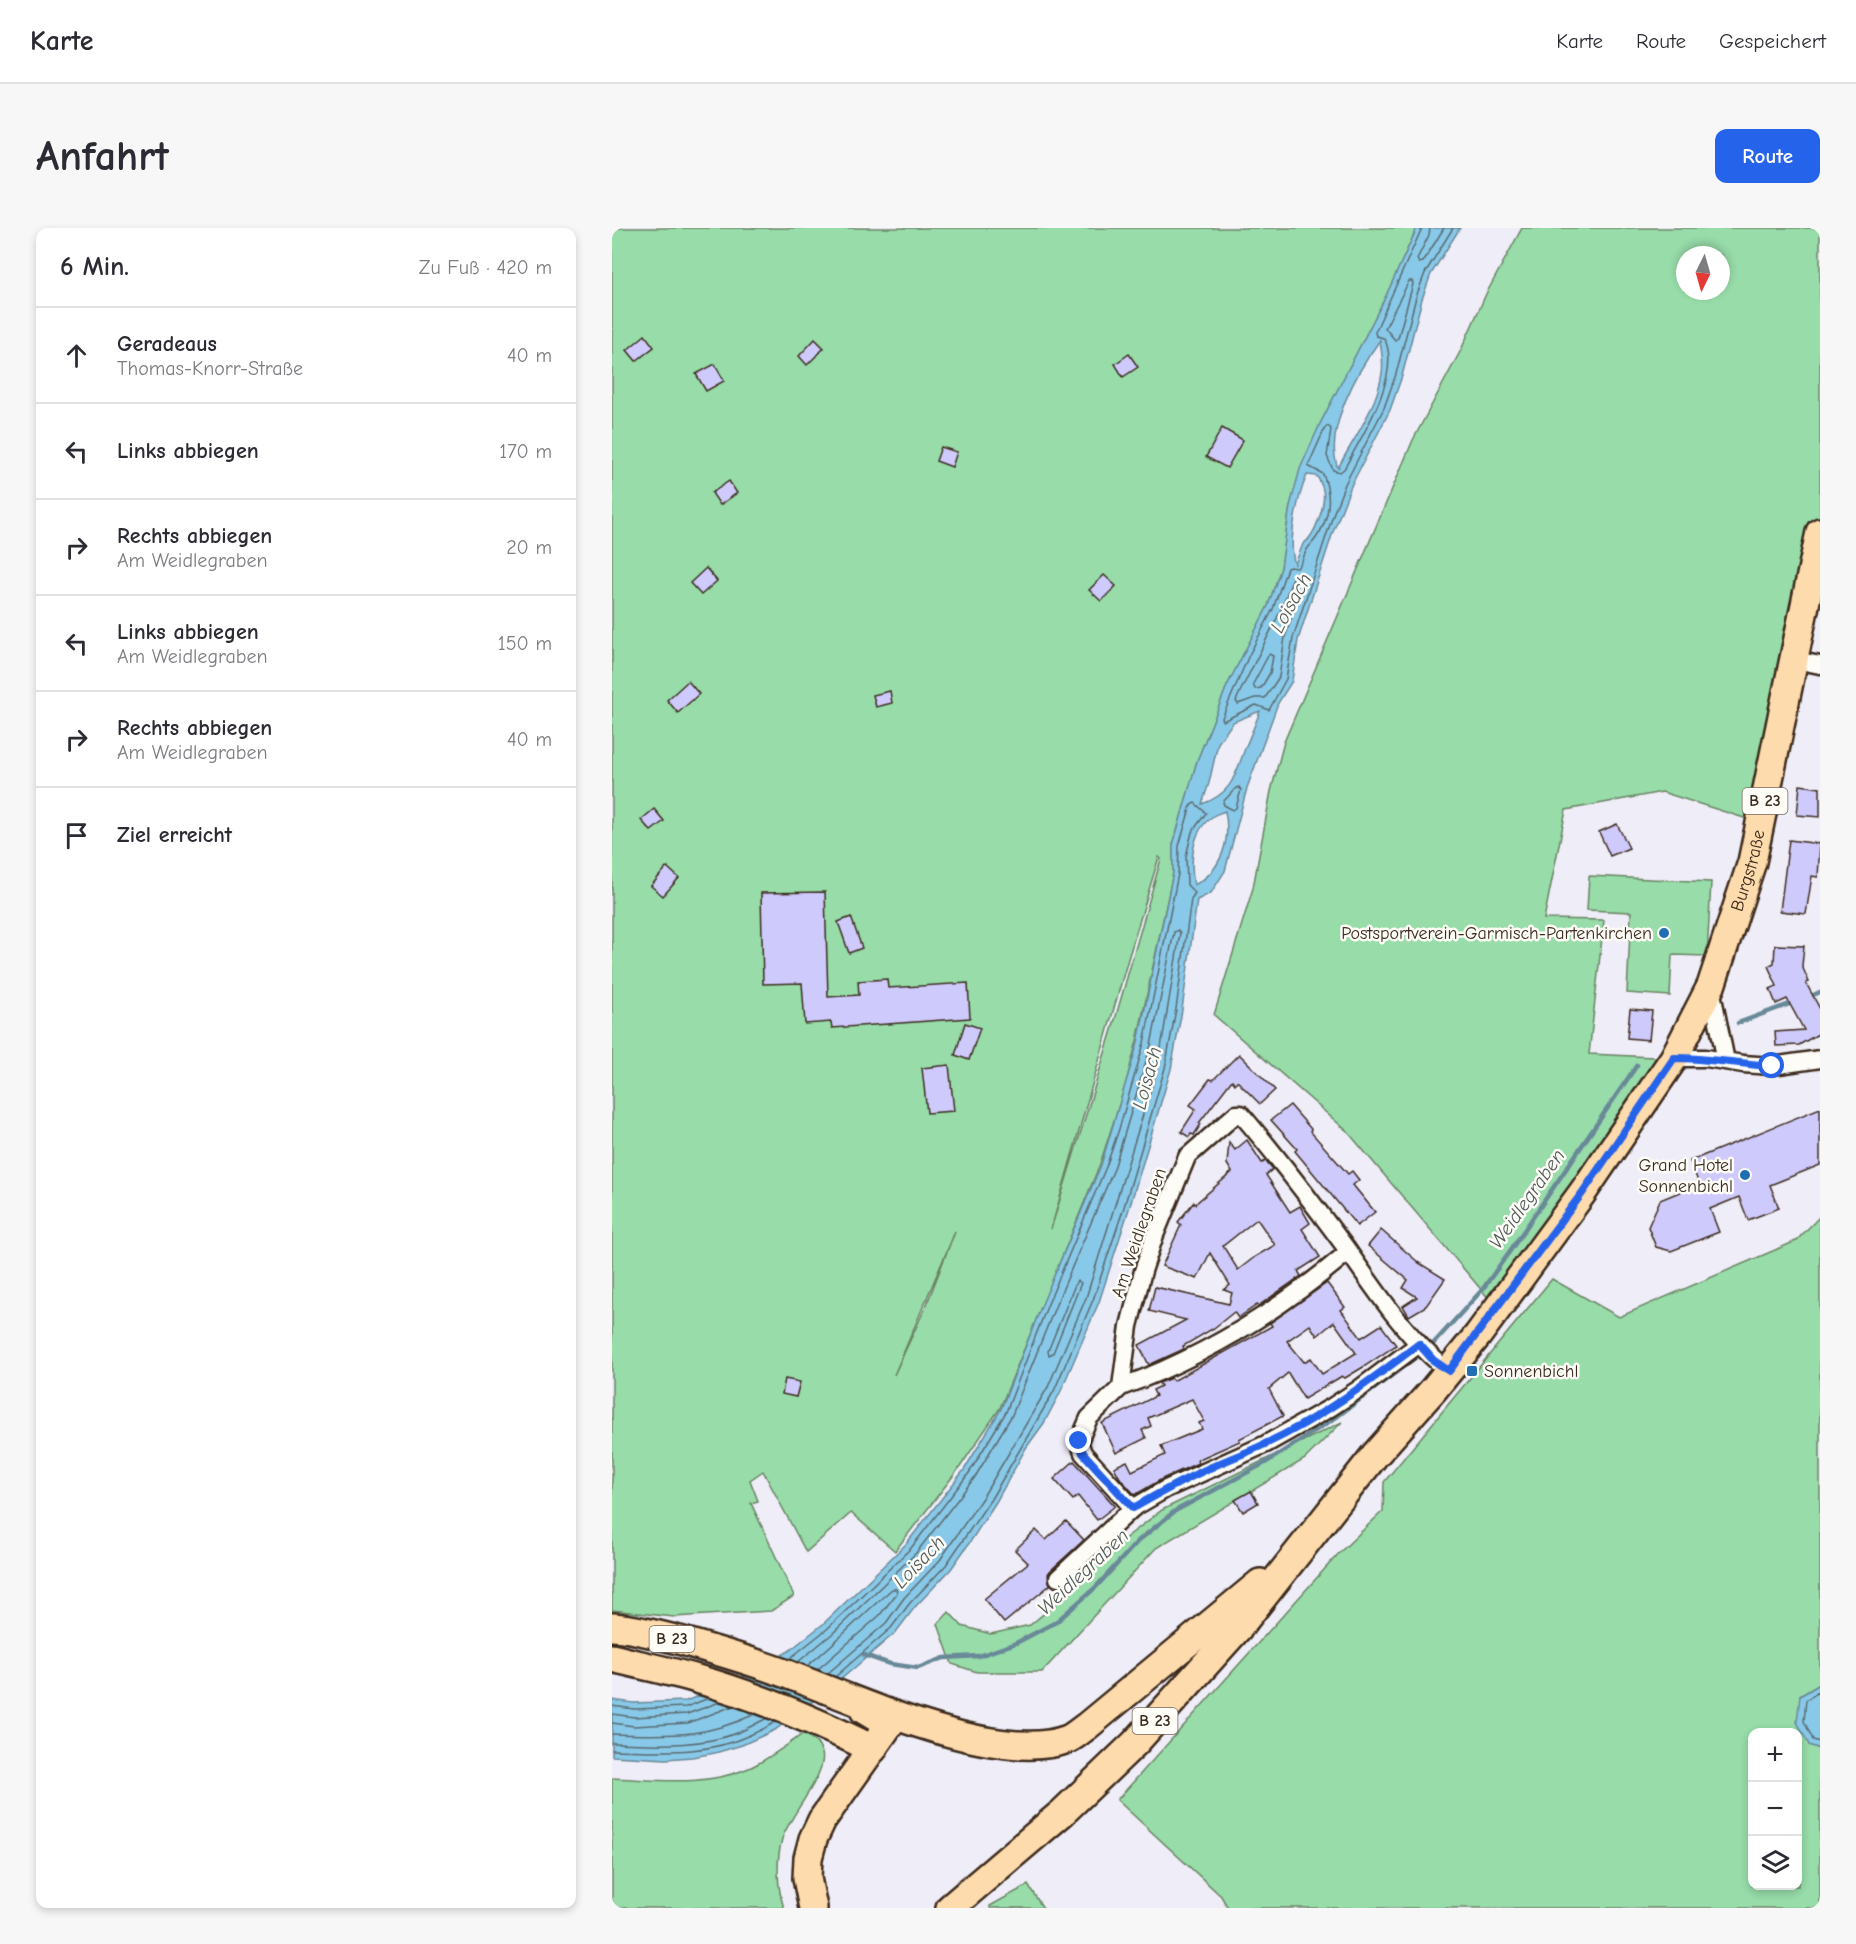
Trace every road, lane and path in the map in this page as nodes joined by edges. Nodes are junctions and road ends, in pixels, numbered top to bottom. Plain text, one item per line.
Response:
1 (1820, 532) edge
2 (1816, 574) edge
3 (1807, 663) edge
4 (1711, 986) junction
5 (1674, 1058) junction
6 (1820, 1059) edge
7 (1726, 1061) junction
8 (1348, 1252) junction
9 (1419, 1344) junction
10 (1449, 1371) junction
11 (1121, 1387) junction
12 (1133, 1508) junction
13 (1298, 1552) junction
14 (1058, 1578) dead end
15 (612, 1626) edge
16 (612, 1658) edge
17 (837, 1694) junction
18 (812, 1720) junction
19 (873, 1749) junction
20 (842, 1794) junction
21 (814, 1906) edge
22 (950, 1908) edge

1 - 2 main road, Burgstraße / B 23
2 - 3 main road, Burgstraße / B 23
3 - 4 main road, Burgstraße / B 23
4 - 5 main road, Burgstraße / B 23
4 - 7 street
5 - 7 street
5 - 10 main road, B 23
6 - 7 street
8 - 9 street, Am Weidlegraben
8 - 11 street
8 - 11 street, Am Weidlegraben
9 - 10 street, Am Weidlegraben
9 - 12 street
10 - 13 main road, B 23
11 - 12 street
12 - 14 street
13 - 17 main road, B 23
13 - 22 main road, B 23
15 - 17 main road, B 23
16 - 18 main road, B 23
17 - 19 main road, B 23
18 - 19 main road, B 23
18 - 20 main road
19 - 20 main road
20 - 21 main road

